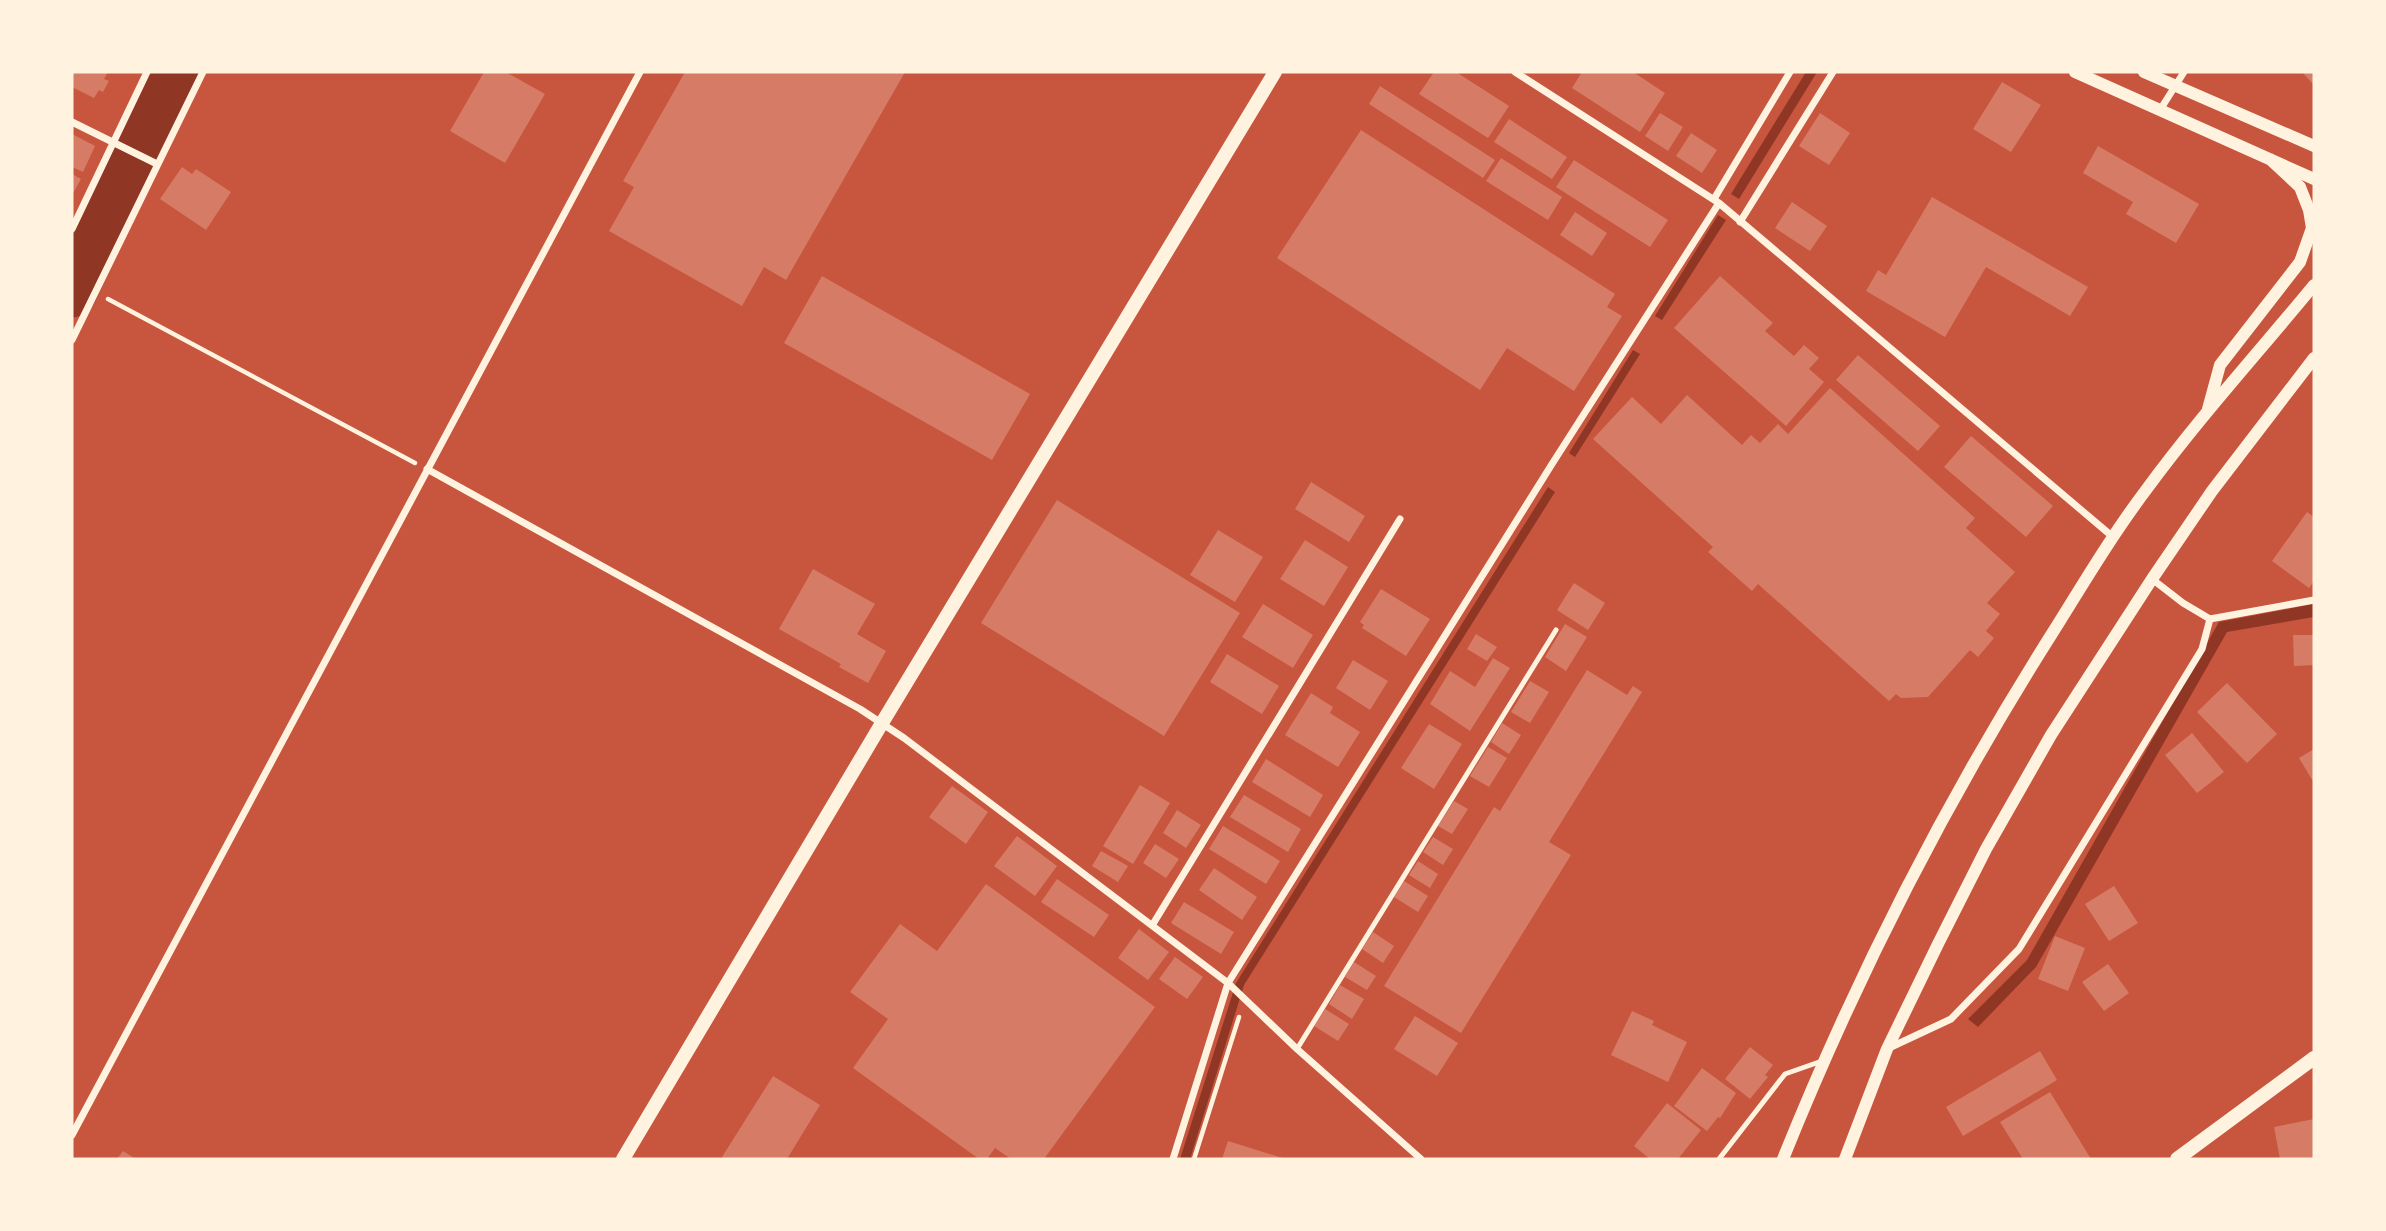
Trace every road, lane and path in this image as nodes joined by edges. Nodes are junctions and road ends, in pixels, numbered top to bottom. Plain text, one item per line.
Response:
1 (147, 72) edge
2 (203, 72) edge
3 (640, 72) edge
4 (1275, 72) edge
5 (1515, 72) edge
6 (1790, 72) edge
7 (1833, 72) edge
8 (2075, 72) edge
9 (2144, 72) edge
10 (2184, 72) edge
11 (2175, 86) junction
12 (2160, 110) junction
13 (72, 122) edge
14 (116, 143) junction
15 (2314, 146) edge
16 (2270, 159) junction
17 (157, 164) junction
18 (2314, 179) edge
19 (1716, 201) junction
20 (1740, 222) junction
21 (72, 229) edge
22 (2314, 285) edge
23 (94, 292) junction
24 (72, 340) edge
25 (2314, 358) edge
26 (2206, 416) junction
27 (426, 469) junction
28 (1400, 519) dead end
29 (2113, 537) junction
30 (2152, 579) junction
31 (2314, 600) edge
32 (2210, 619) junction
33 (1556, 630) dead end
34 (882, 723) junction
35 (1153, 925) junction
36 (1231, 985) junction
37 (1243, 998) junction
38 (1297, 1049) junction
39 (1887, 1049) junction
40 (2314, 1058) edge
41 (1824, 1061) junction
42 (72, 1135) edge
43 (623, 1159) edge
44 (1173, 1159) edge
45 (1194, 1159) edge
46 (1421, 1159) edge
47 (1719, 1159) edge
48 (1783, 1159) edge
49 (1845, 1159) edge
50 (2177, 1159) edge

1 - 14 street
2 - 17 street
3 - 27 street
4 - 34 main road
5 - 19 street
6 - 19 street
7 - 20 street
8 - 12 street
9 - 11 street
10 - 11 street
11 - 12 street
11 - 15 street
12 - 16 street
13 - 14 street
14 - 17 street
14 - 21 street
16 - 18 street
16 - 26 street
17 - 23 street
19 - 20 street
19 - 36 street
20 - 29 street
22 - 26 street
23 - 24 street
23 - 27 path
25 - 30 street
26 - 29 street
27 - 34 street
27 - 42 street
28 - 35 street
29 - 41 street
30 - 32 street
30 - 39 street
31 - 32 street
32 - 39 street
33 - 38 lane
34 - 35 street
34 - 43 main road
35 - 36 street
36 - 37 street
36 - 44 street
37 - 38 street
37 - 45 path
38 - 46 street
39 - 49 street
40 - 50 main road
41 - 47 lane
41 - 48 street

